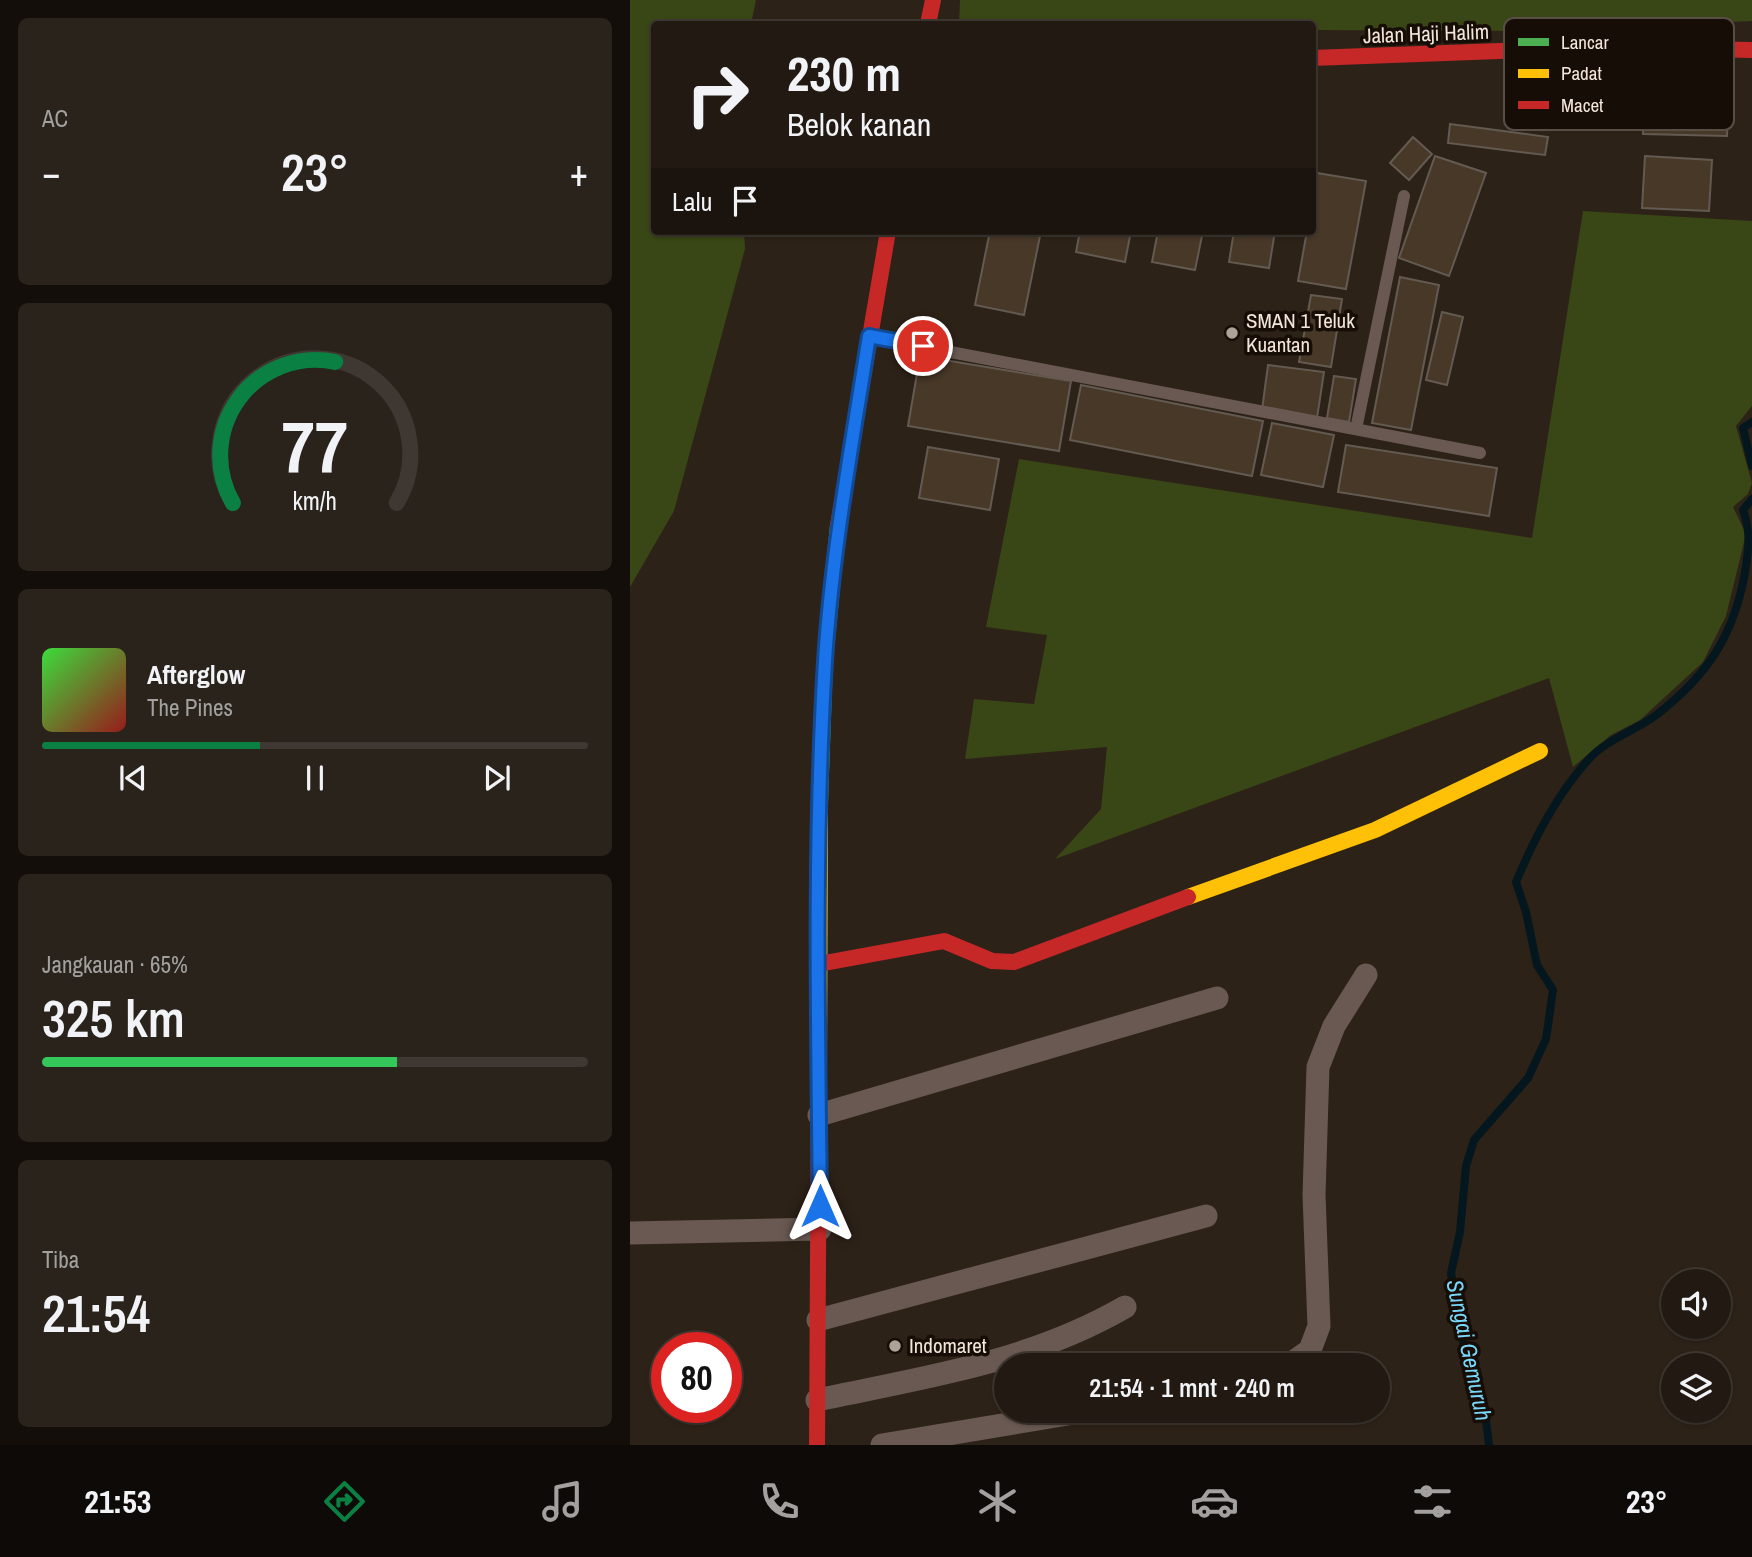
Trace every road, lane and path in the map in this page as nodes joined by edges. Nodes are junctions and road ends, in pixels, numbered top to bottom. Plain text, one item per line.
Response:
1 (933, 0) edge
2 (929, 21) edge
3 (1734, 50) edge
4 (1752, 50) edge
5 (1504, 52) edge
6 (1316, 58) edge
7 (1405, 196) dead end
8 (887, 235) edge
9 (869, 336) junction
10 (1356, 429) junction
11 (1480, 453) dead end
12 (1540, 751) dead end
13 (819, 964) junction
14 (1366, 975) dead end
15 (1217, 998) dead end
16 (819, 1115) junction
17 (1206, 1216) dead end
18 (820, 1230) junction
19 (630, 1233) edge
20 (1125, 1307) dead end
21 (818, 1320) junction
22 (1306, 1353) edge
23 (817, 1400) junction
24 (1014, 1423) edge
25 (817, 1445) edge
26 (882, 1445) edge

1 - 2 main road
3 - 4 main road, Jalan Haji Halim
5 - 6 main road, Jalan Haji Halim
7 - 10 lane
8 - 9 main road
9 - 10 lane
9 - 13 main road
10 - 11 lane
12 - 13 main road
13 - 16 main road
14 - 22 street
15 - 16 street
16 - 18 main road
17 - 21 street
18 - 19 street
18 - 21 main road
20 - 23 street
21 - 23 main road
23 - 25 main road
24 - 26 street

